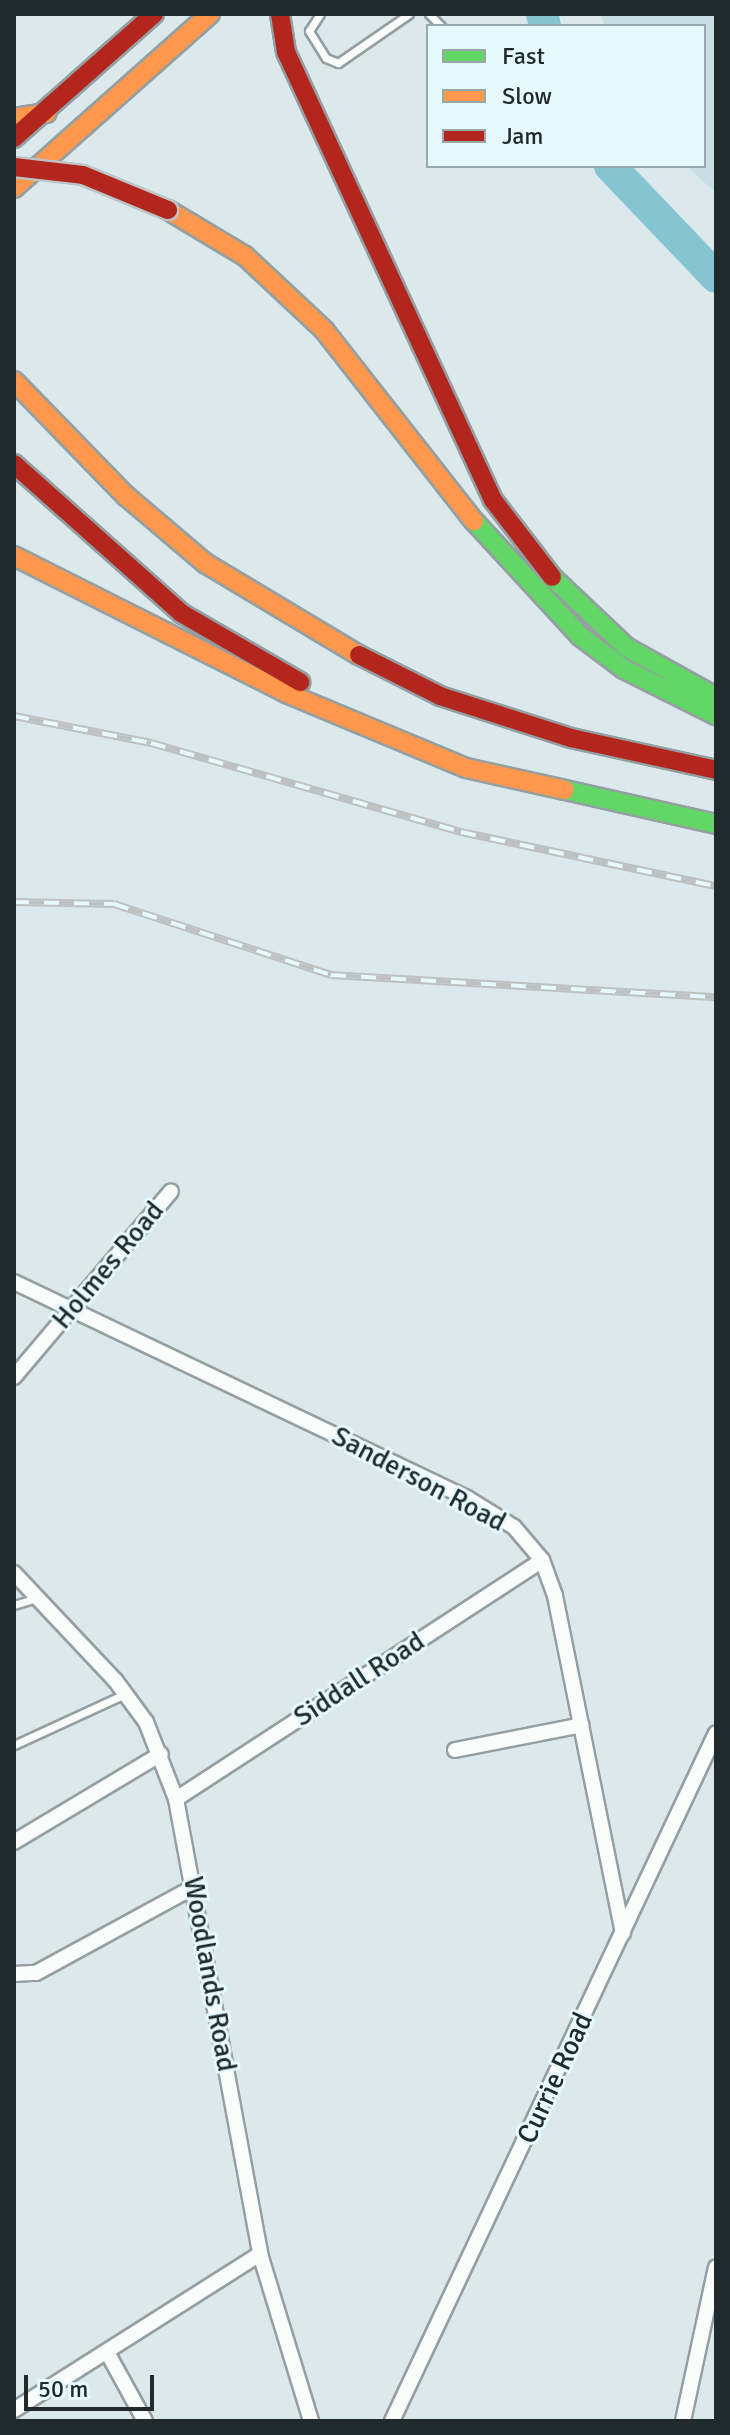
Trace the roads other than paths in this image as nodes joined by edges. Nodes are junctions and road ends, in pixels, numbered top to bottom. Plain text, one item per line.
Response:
1 (154, 14) edge
2 (210, 14) edge
3 (280, 14) edge
4 (320, 14) edge
5 (409, 14) edge
6 (47, 113) junction
7 (14, 118) edge
8 (14, 138) edge
9 (14, 167) edge
10 (14, 188) edge
11 (14, 381) edge
12 (14, 464) edge
13 (14, 556) edge
14 (716, 697) edge
15 (716, 715) edge
16 (716, 770) edge
17 (610, 805) junction
18 (716, 824) edge
19 (171, 1191) dead end
20 (14, 1282) edge
21 (72, 1309) junction
22 (14, 1377) edge
23 (542, 1560) junction
24 (14, 1573) edge
25 (37, 1598) junction
26 (14, 1605) edge
27 (125, 1694) junction
28 (582, 1725) junction
29 (716, 1733) edge
30 (14, 1745) edge
31 (455, 1750) dead end
32 (161, 1754) junction
33 (176, 1799) junction
34 (14, 1842) edge
35 (194, 1887) junction
36 (623, 1933) junction
37 (14, 1974) edge
38 (260, 2254) junction
39 (716, 2267) edge
40 (107, 2352) junction
41 (14, 2410) edge
42 (145, 2421) edge
43 (311, 2421) edge
44 (392, 2421) edge
45 (683, 2421) edge

1 - 6 main road
2 - 10 main road
3 - 14 main road
4 - 5 lane
6 - 7 main road
6 - 8 main road
9 - 15 main road, bridge
11 - 16 main road
12 - 17 main road
13 - 17 main road
17 - 18 main road
19 - 21 street, Holmes Road
20 - 21 street, Sanderson Road
21 - 22 street, Holmes Road
21 - 23 street, Sanderson Road
23 - 28 street, Sanderson Road
23 - 33 street, Siddall Road
24 - 25 street, Woodlands Road
25 - 26 lane
25 - 27 street, Woodlands Road
27 - 30 lane
27 - 32 street, Woodlands Road
28 - 31 street
28 - 36 street, Sanderson Road
29 - 36 street, Currie Road
32 - 33 street, Woodlands Road
32 - 34 street
33 - 35 street, Woodlands Road
35 - 37 street
35 - 38 street, Woodlands Road
36 - 44 street, Currie Road
38 - 40 street
38 - 43 street, Woodlands Road
39 - 45 street
40 - 41 street
40 - 42 street

